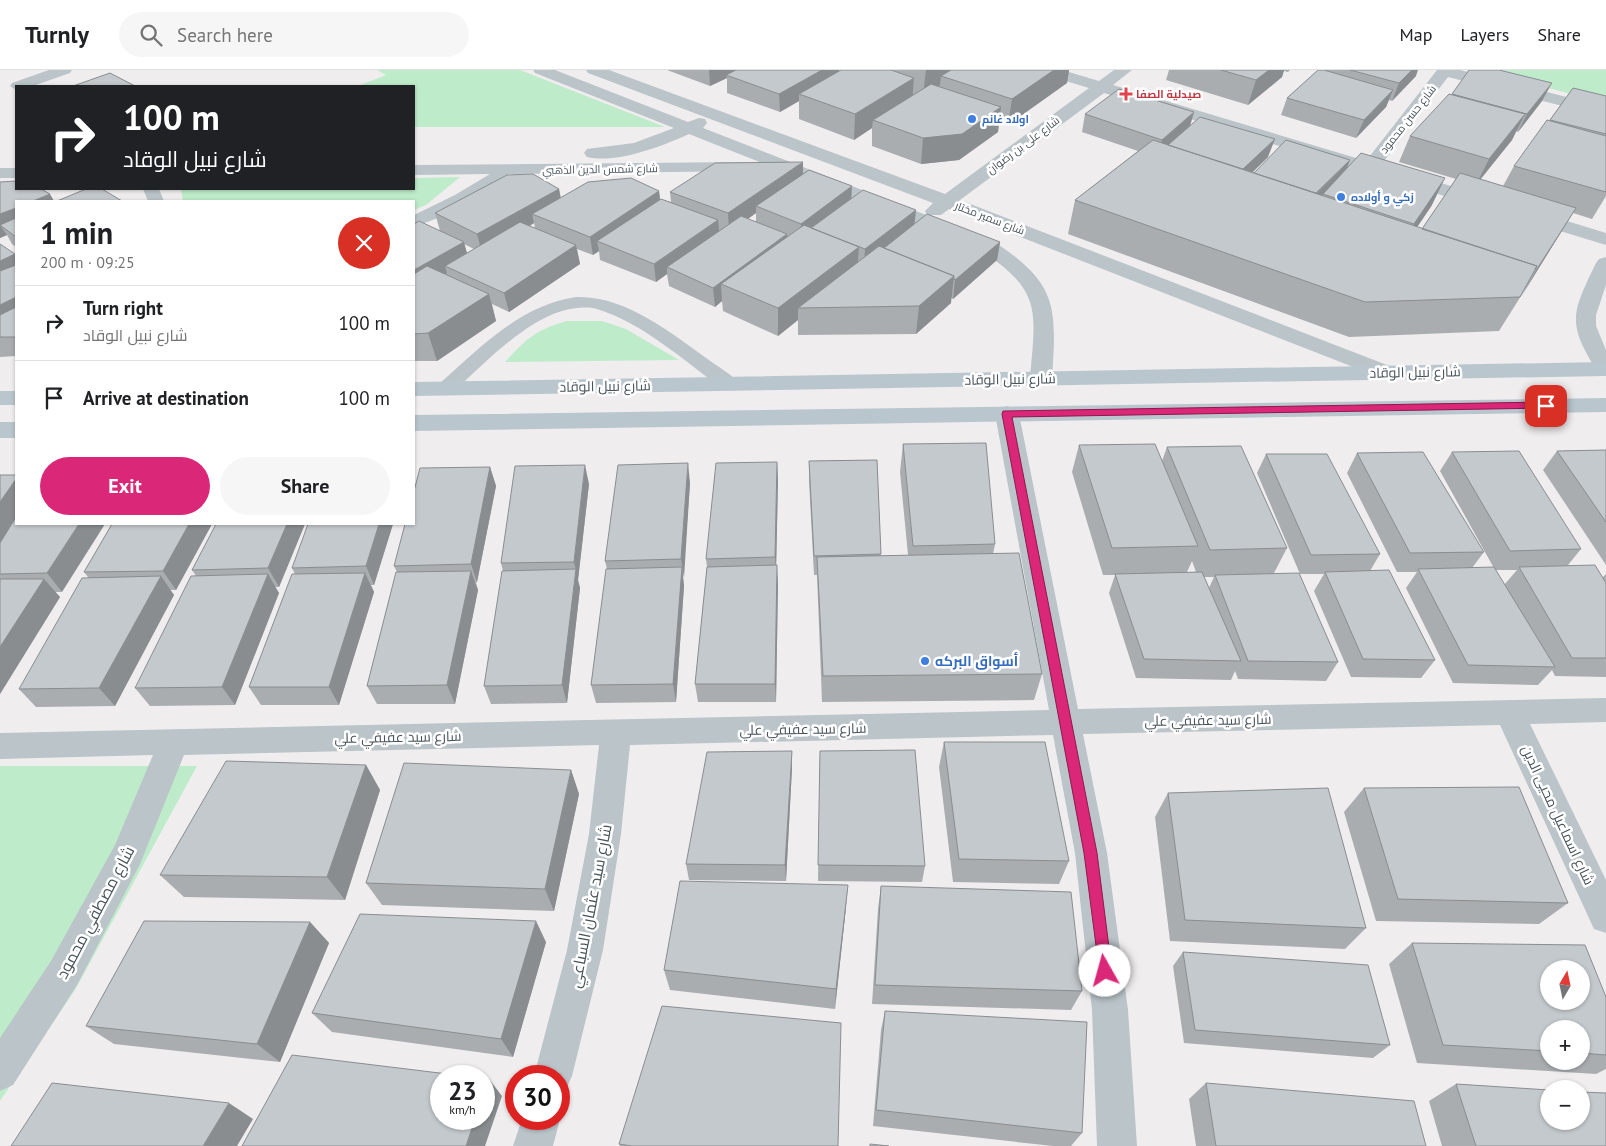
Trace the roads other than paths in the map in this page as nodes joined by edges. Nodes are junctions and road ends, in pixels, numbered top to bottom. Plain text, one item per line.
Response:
1 (64, 70) edge
2 (541, 70) edge
3 (594, 70) edge
4 (1045, 70) edge
5 (1124, 70) edge
6 (1445, 71) edge
7 (16, 80) edge
8 (1102, 86) junction
9 (0, 92) edge
10 (1606, 112) edge
11 (712, 116) junction
12 (689, 128) junction
13 (415, 156) edge
14 (0, 158) edge
15 (15, 158) edge
16 (560, 162) junction
17 (786, 166) junction
18 (1370, 168) junction
19 (415, 170) edge
20 (505, 170) junction
21 (0, 173) edge
22 (15, 173) edge
23 (946, 201) junction
24 (922, 220) junction
25 (415, 221) edge
26 (1606, 238) edge
27 (1606, 263) edge
28 (1606, 368) edge
29 (1384, 372) junction
30 (1041, 378) junction
31 (729, 384) junction
32 (446, 388) junction
33 (415, 389) edge
34 (0, 398) edge
35 (15, 398) edge
36 (1606, 405) edge
37 (1007, 414) junction
38 (415, 423) edge
39 (0, 430) edge
40 (15, 430) edge
41 (1606, 710) edge
42 (1510, 713) junction
43 (1066, 723) junction
44 (616, 733) junction
45 (174, 742) junction
46 (0, 746) edge
47 (1606, 917) edge
48 (556, 1065) edge
49 (0, 1072) edge
50 (538, 1130) edge
51 (533, 1146) edge
52 (1117, 1146) edge

1 - 7 street
2 - 12 street, شارع سمير مختار
3 - 11 street, شارع سمير مختار
4 - 8 street
5 - 8 street, شارع على بن رضوان
6 - 10 street
6 - 18 street, شارع حسن محمود
7 - 9 street
8 - 18 street
8 - 23 street, شارع على بن رضوان
11 - 12 street, شارع شمس الدين الذهبي
11 - 23 street, شارع سمير مختار
12 - 16 street, شارع شمس الدين الذهبي
12 - 17 street, شارع سمير مختار
13 - 16 street, شارع شمس الدين الذهبي
14 - 15 street
16 - 17 street, شارع شمس الدين الذهبي
16 - 20 street, شارع شمس الدين الذهبي
17 - 24 street, شارع سمير مختار
18 - 26 street
19 - 20 street, شارع شمس الدين الذهبي
20 - 25 lane
21 - 22 street
23 - 24 street, شارع على بن رضوان
23 - 29 street, شارع سمير مختار
24 - 30 street, شارع سمير مختار
27 - 28 street
28 - 29 street, شارع نبيل الوقاد
29 - 30 street, شارع نبيل الوقاد
30 - 31 street, شارع نبيل الوقاد
31 - 32 street, شارع نبيل الوقاد
31 - 32 lane
32 - 33 street, شارع نبيل الوقاد
34 - 35 street
36 - 37 street
37 - 38 street
37 - 43 street
39 - 40 street
41 - 42 street, شارع سيد عفيفي علي
42 - 43 street, شارع سيد عفيفي علي
42 - 47 street, شارع اسماعيل محيى الدين
43 - 44 street, شارع سيد عفيفي علي
43 - 52 street
44 - 45 street, شارع سيد عفيفي علي
44 - 48 street, شارع سيد عثمان السباعي
45 - 46 street, شارع سيد عفيفي علي
45 - 49 street, شارع مصطفي محمود
50 - 51 street

